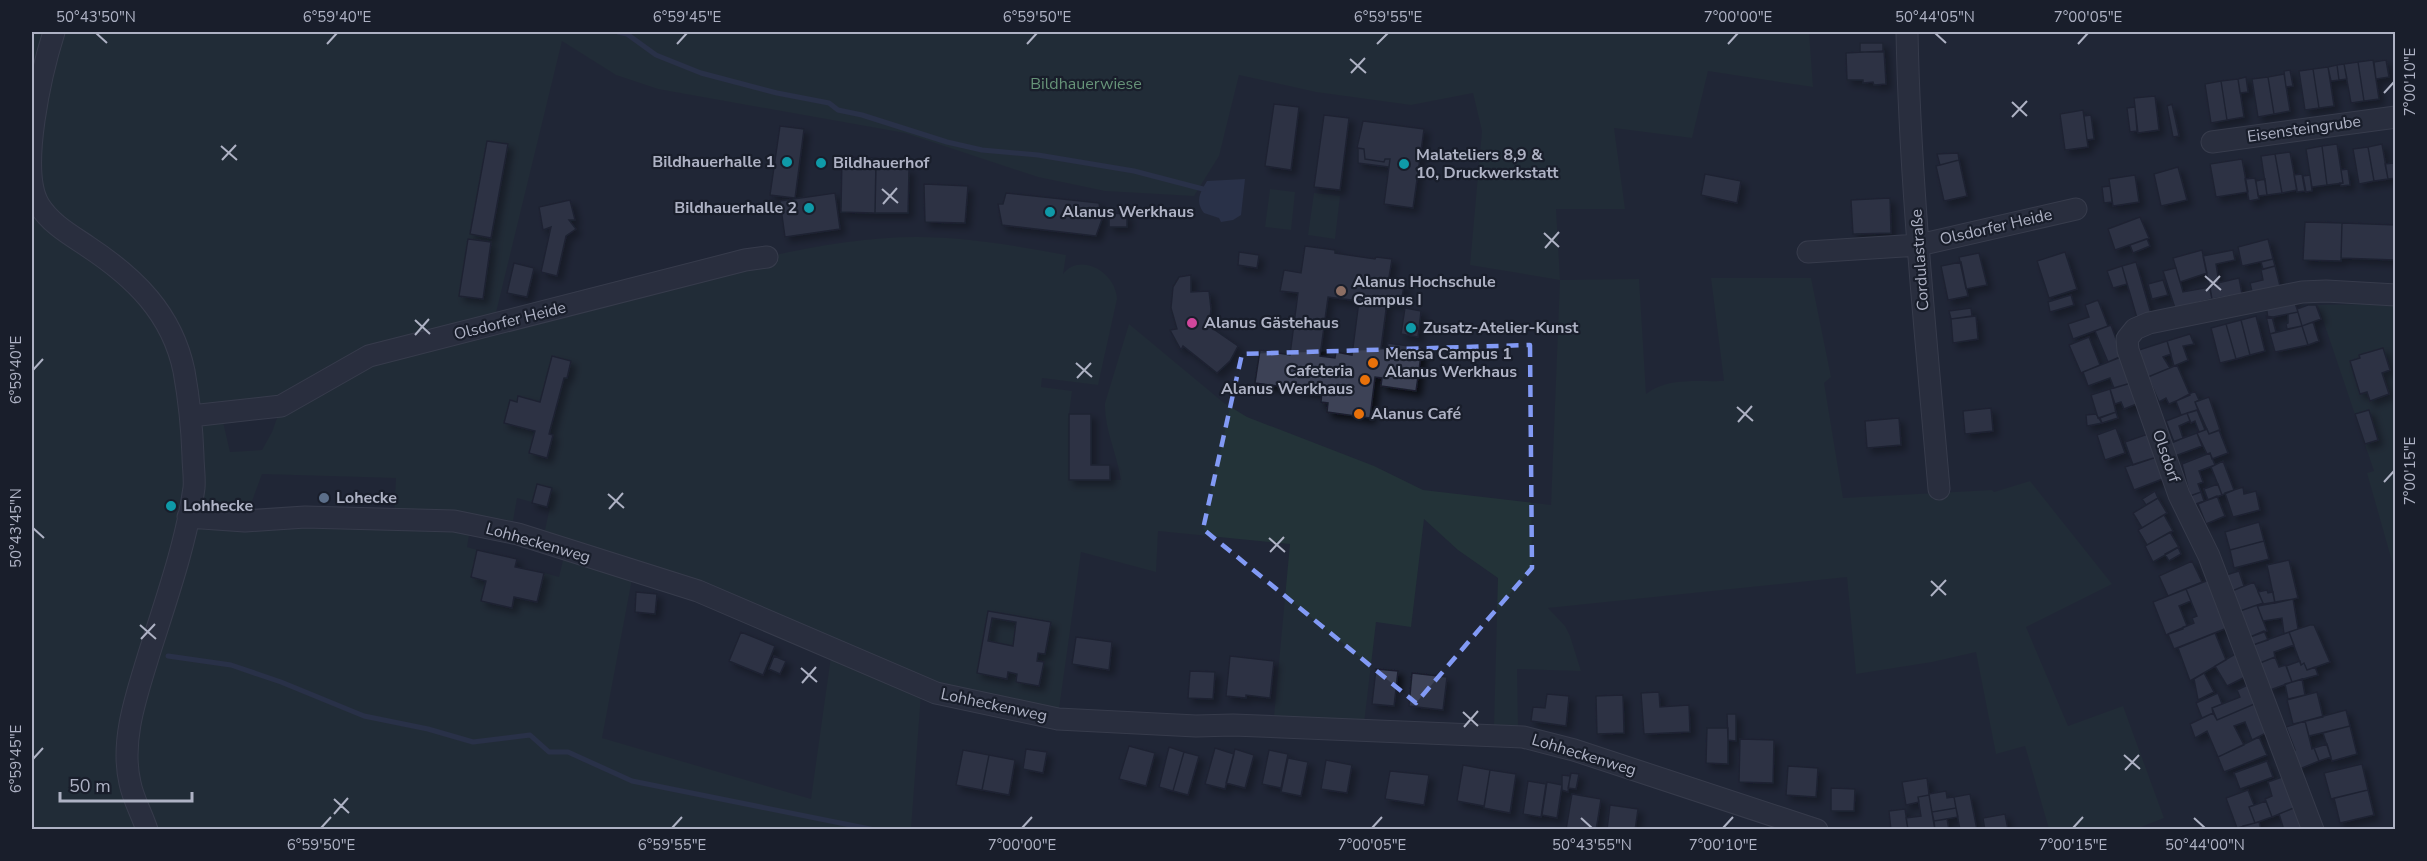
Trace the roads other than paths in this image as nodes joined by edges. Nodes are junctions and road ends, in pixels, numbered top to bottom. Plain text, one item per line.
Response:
1 (54, 32) edge
2 (1907, 32) edge
3 (2396, 117) edge
4 (2212, 142) dead end
5 (2076, 209) dead end
6 (1919, 245) junction
7 (1808, 252) dead end
8 (767, 257) dead end
9 (2396, 295) edge
10 (191, 416) junction
11 (1939, 489) dead end
12 (188, 518) junction
13 (147, 830) edge
14 (1817, 830) edge
15 (2313, 830) edge

1 - 10 street
2 - 6 street, Cordulastraße
3 - 4 street, Eisensteingrube
5 - 6 street, Olsdorfer Heide
6 - 7 street, Olsdorfer Heide
6 - 11 street, Cordulastraße
8 - 10 street, Olsdorfer Heide
9 - 15 street, Olsdorf
10 - 12 street
12 - 13 street
12 - 14 street, Lohheckenweg

